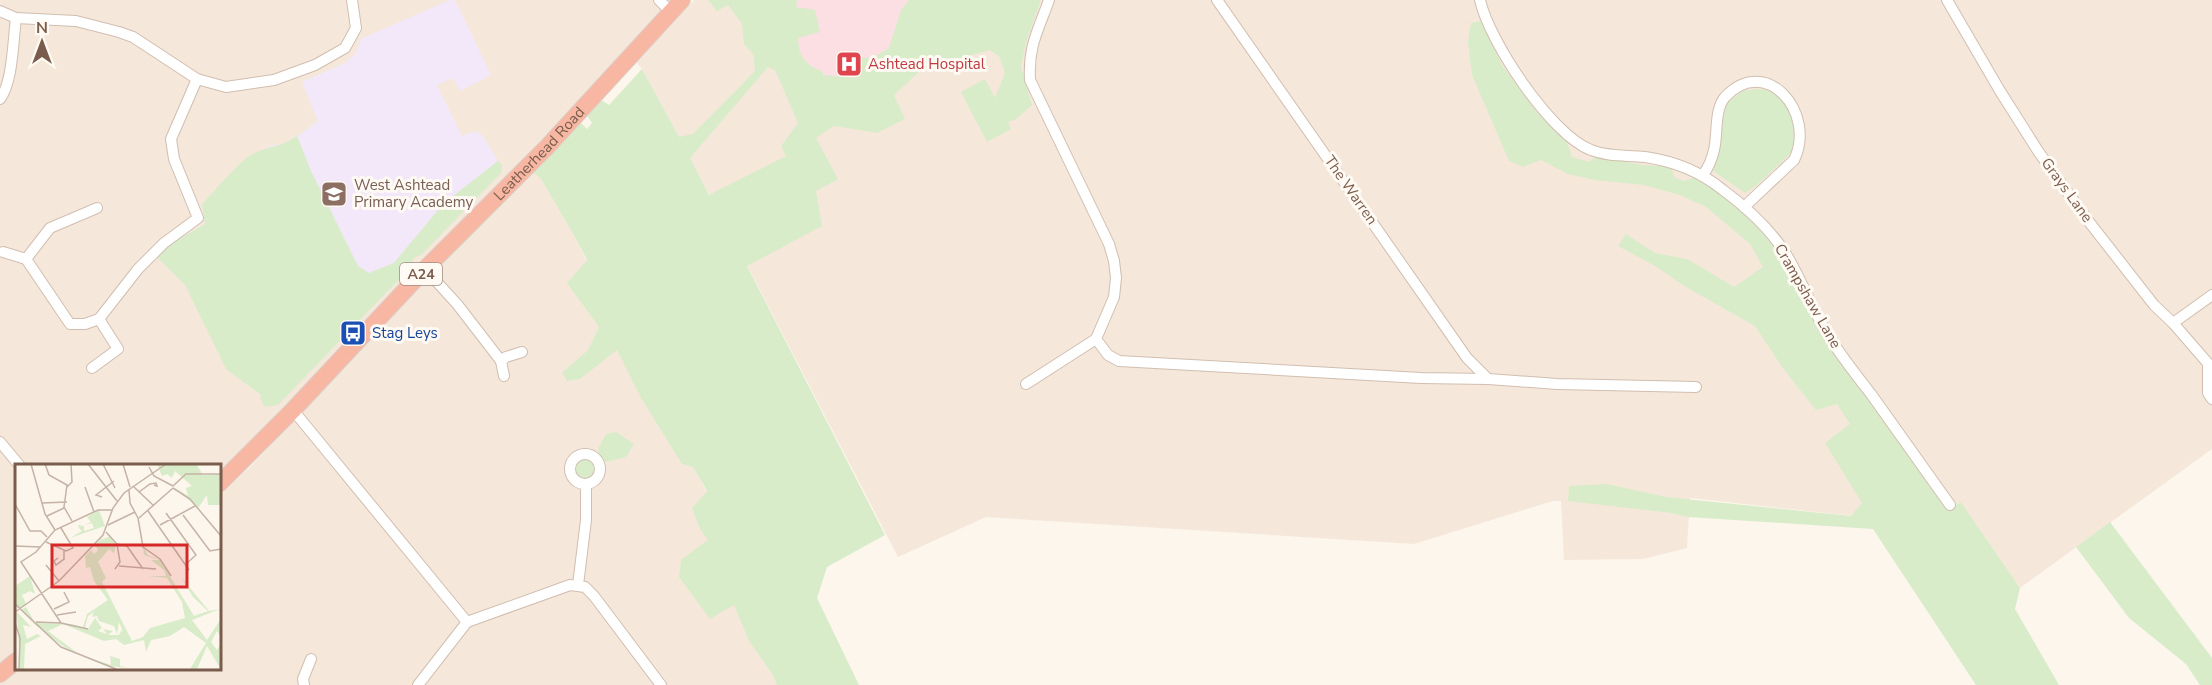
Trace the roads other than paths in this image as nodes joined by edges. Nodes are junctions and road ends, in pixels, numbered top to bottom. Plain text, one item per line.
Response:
1 (352, 0) edge
2 (1049, 0) edge
3 (1217, 0) edge
4 (1480, 0) edge
5 (1947, 0) edge
6 (671, 4) edge
7 (0, 11) edge
8 (16, 18) junction
9 (197, 79) junction
10 (0, 99) edge
11 (1703, 175) junction
12 (1744, 207) junction
13 (97, 208) dead end
14 (3, 252) dead end
15 (26, 260) junction
16 (425, 269) junction
17 (2212, 295) edge
18 (99, 319) junction
19 (2173, 323) junction
20 (1096, 339) junction
21 (522, 352) dead end
22 (501, 361) junction
23 (2210, 366) edge
24 (92, 368) dead end
25 (504, 376) dead end
26 (1488, 379) junction
27 (1026, 384) dead end
28 (1696, 387) dead end
29 (2212, 399) edge
30 (293, 410) junction
31 (0, 442) edge
32 (18, 464) edge
33 (220, 483) edge
34 (586, 484) dead end
35 (1950, 505) dead end
36 (578, 585) junction
37 (467, 622) junction
38 (311, 659) dead end
39 (15, 662) edge
40 (0, 674) edge
41 (304, 685) edge
42 (418, 685) edge
43 (661, 685) edge

1 - 9 street
2 - 20 street
3 - 26 street, The Warren
4 - 11 street, Crampshaw Lane
5 - 19 street, Grays Lane
6 - 16 highway, Leatherhead Road / A24
7 - 8 street
8 - 9 street
8 - 10 street
9 - 18 street
11 - 12 street, Crampshaw Lane
11 - 12 street
12 - 35 street, Crampshaw Lane
13 - 15 street
14 - 15 street
15 - 18 street
16 - 22 street
16 - 30 highway, Leatherhead Road / A24
17 - 19 street
18 - 24 street
19 - 23 street, Grays Lane
20 - 26 street
20 - 27 street
21 - 22 street
22 - 25 street
23 - 29 street, Grays Lane
26 - 28 street
30 - 33 highway, Leatherhead Road / A24
30 - 37 street
31 - 32 street
34 - 36 street
36 - 37 street
36 - 43 street
37 - 42 street
38 - 41 street
39 - 40 highway

